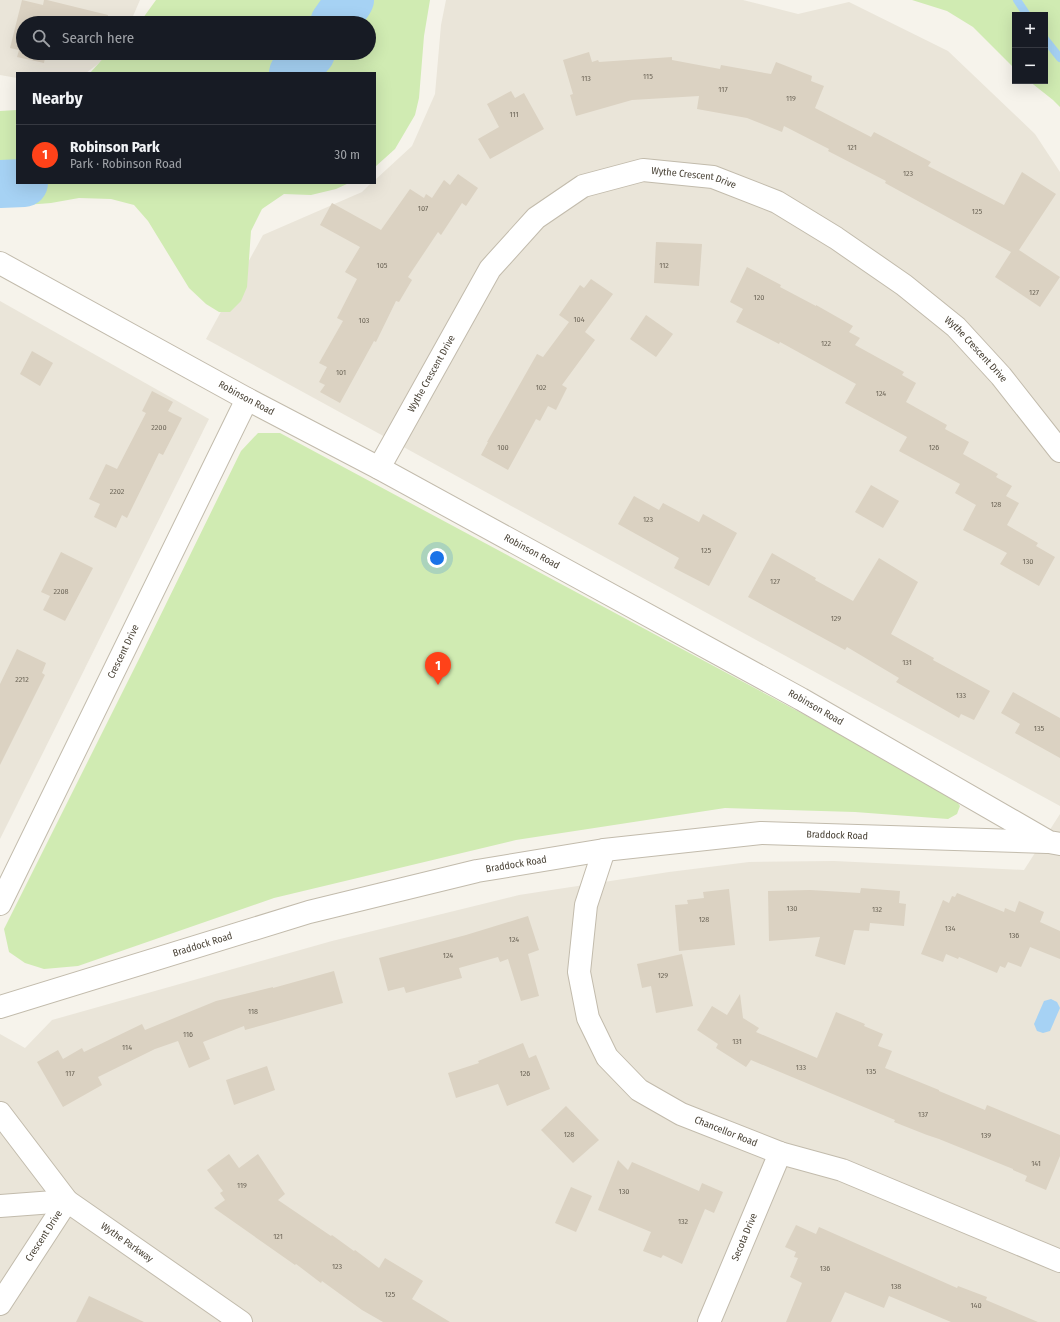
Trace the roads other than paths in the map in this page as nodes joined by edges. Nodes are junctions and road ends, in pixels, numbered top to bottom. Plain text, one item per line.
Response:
1 (0, 263) edge
2 (247, 399) junction
3 (1060, 451) edge
4 (379, 468) junction
5 (1054, 843) edge
6 (604, 850) junction
7 (0, 904) edge
8 (0, 1007) edge
9 (0, 1113) edge
10 (780, 1153) junction
11 (67, 1201) junction
12 (0, 1206) edge
13 (1060, 1261) edge
14 (0, 1304) edge
15 (241, 1322) edge
16 (709, 1322) edge

1 - 2 street, Robinson Road
2 - 4 street, Robinson Road
2 - 7 street, Crescent Drive
3 - 4 street, Wythe Crescent Drive
4 - 5 street, Robinson Road
5 - 6 street, Braddock Road
6 - 8 street, Braddock Road
6 - 10 street, Chancellor Road
9 - 11 street, Crescent Drive
10 - 13 street, Chancellor Road
10 - 16 street, Secota Drive
11 - 12 street
11 - 14 street, Crescent Drive
11 - 15 street, Wythe Parkway

